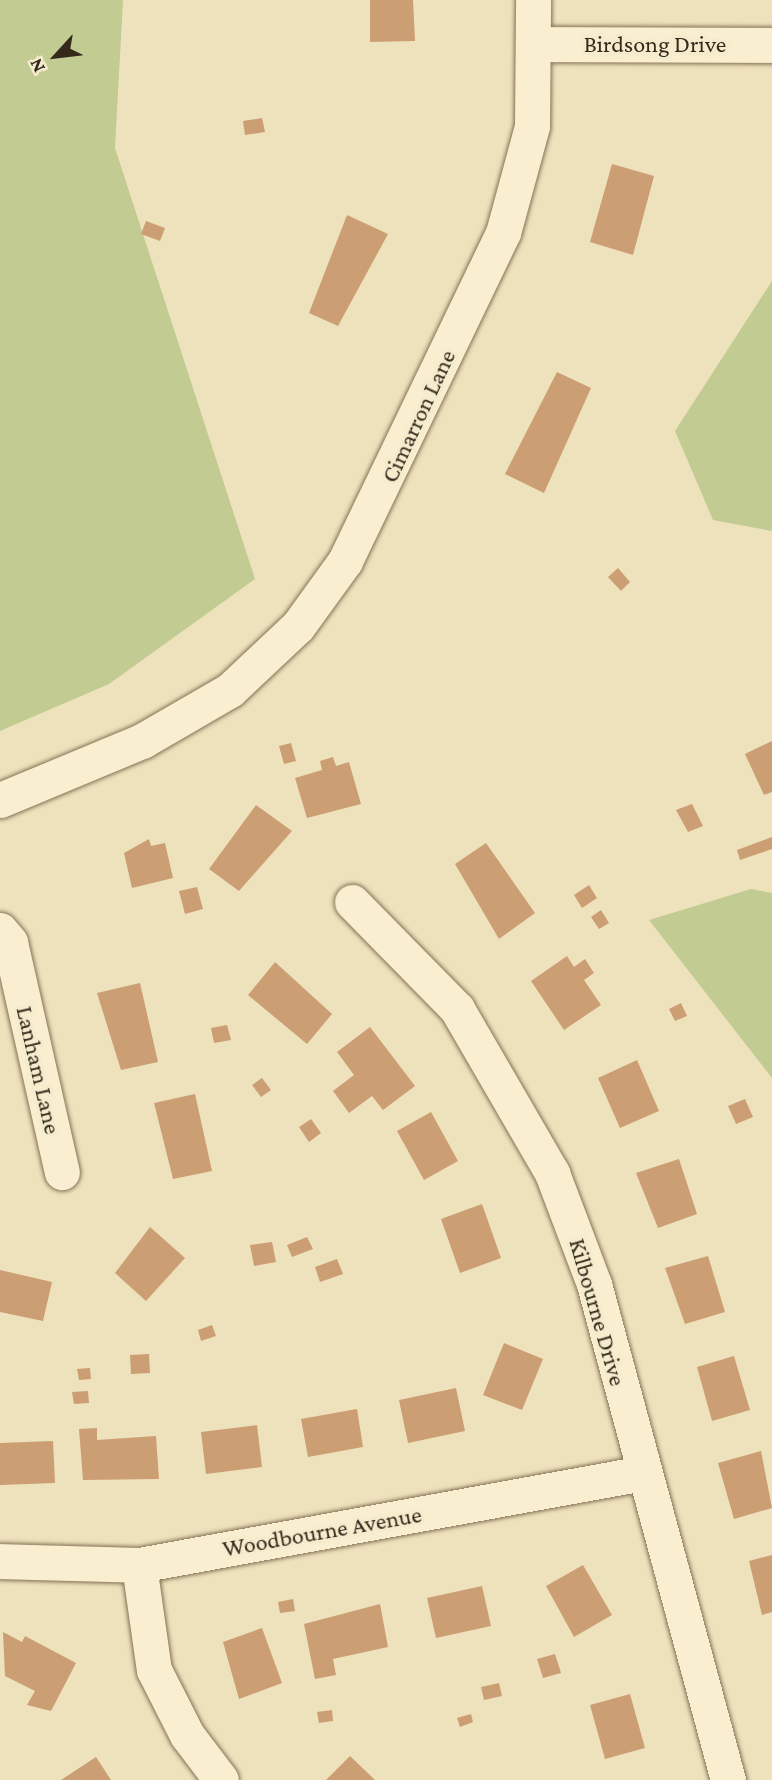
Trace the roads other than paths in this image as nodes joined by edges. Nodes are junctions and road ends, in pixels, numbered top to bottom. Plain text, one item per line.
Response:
1 (533, 0) edge
2 (537, 44) junction
3 (772, 45) edge
4 (0, 800) edge
5 (352, 902) dead end
6 (0, 930) edge
7 (62, 1172) dead end
8 (643, 1473) junction
9 (0, 1561) edge
10 (139, 1565) junction
11 (221, 1780) edge
12 (728, 1780) edge

1 - 2 street, Cimarron Lane
2 - 3 street, Birdsong Drive
2 - 4 street, Cimarron Lane
5 - 8 street, Kilbourne Drive
6 - 7 street, Lanham Lane
8 - 10 street, Woodbourne Avenue
8 - 12 street, Kilbourne Drive
9 - 10 street, Woodbourne Avenue
10 - 11 street

